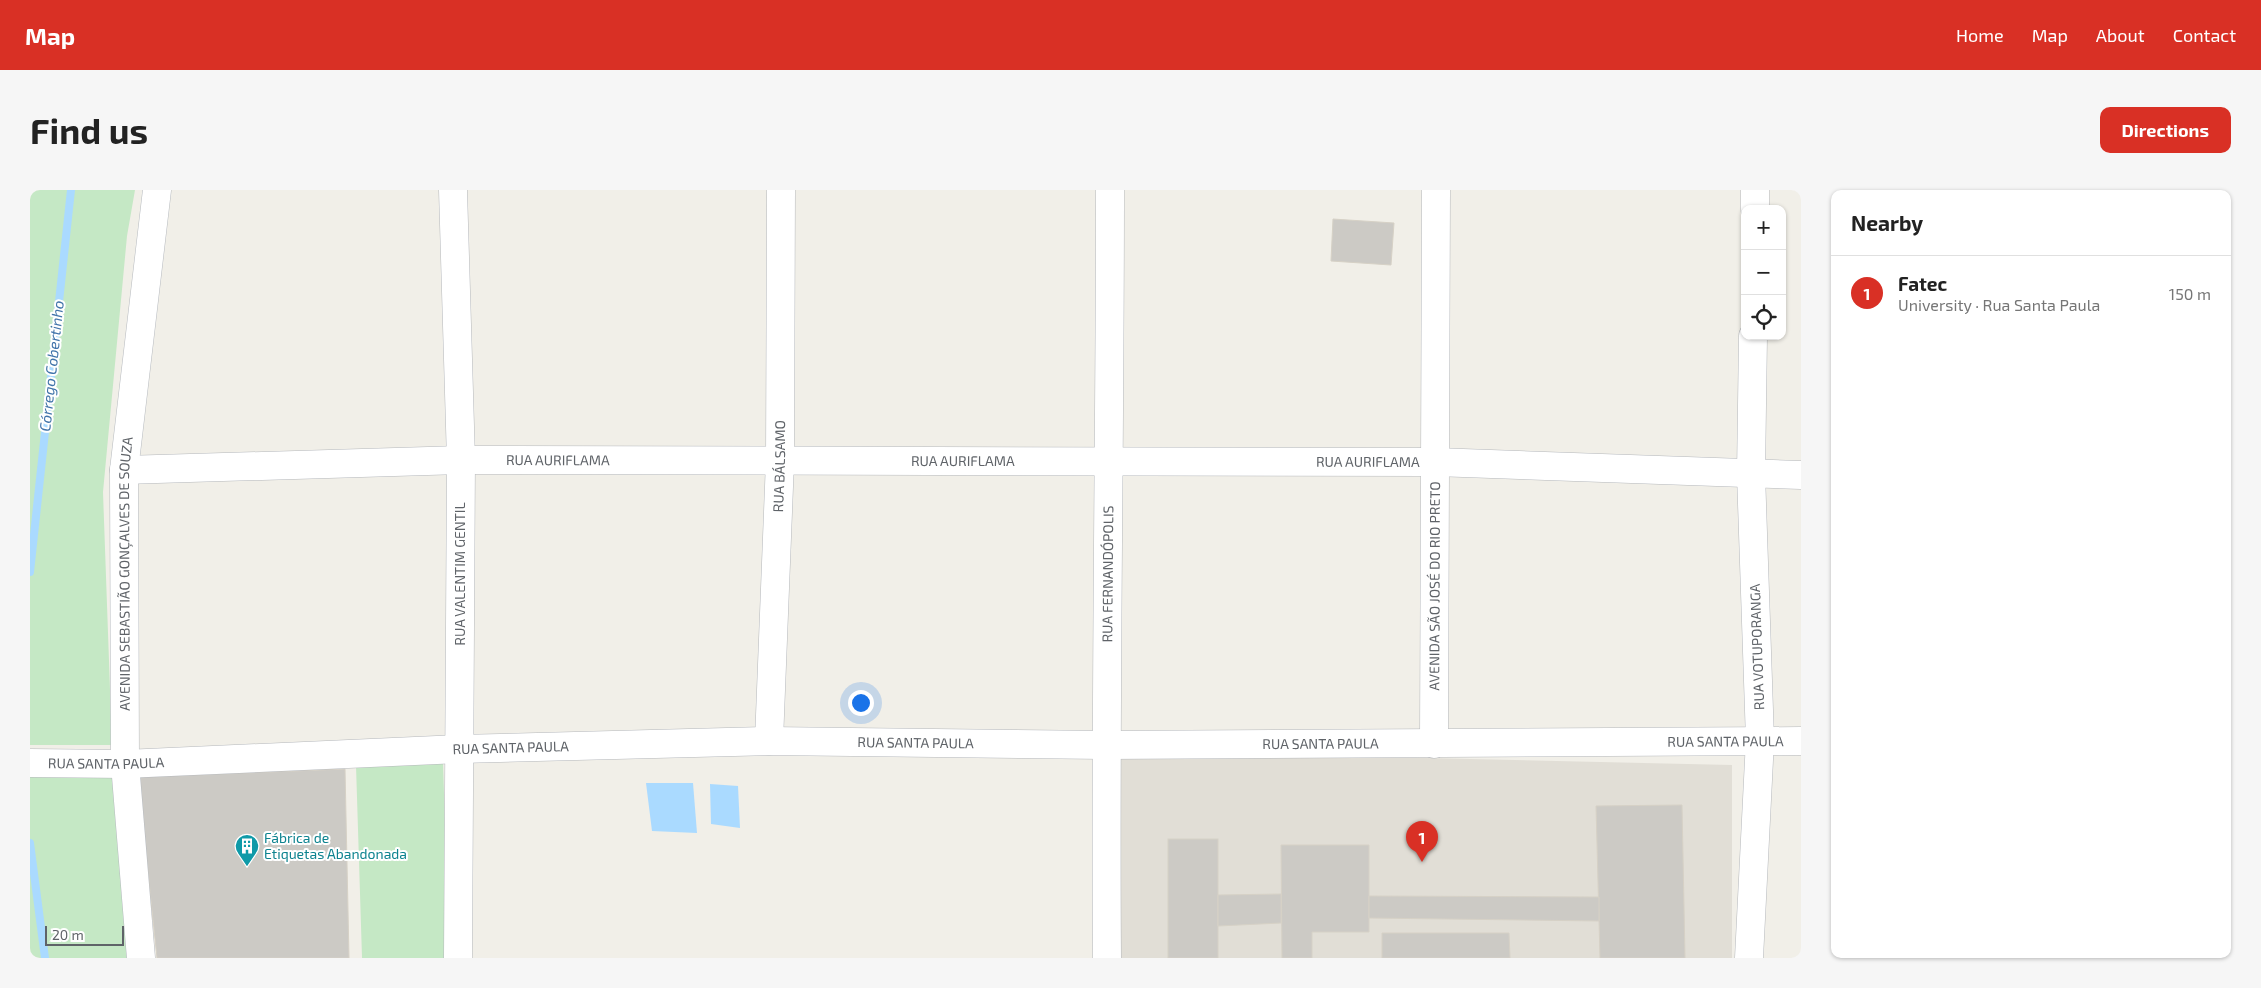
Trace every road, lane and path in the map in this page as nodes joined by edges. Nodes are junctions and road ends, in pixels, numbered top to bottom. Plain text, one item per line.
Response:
1 (156, 190) edge
2 (453, 190) edge
3 (781, 190) edge
4 (1110, 190) edge
5 (1436, 190) edge
6 (1756, 190) edge
7 (1755, 205) edge
8 (1753, 340) edge
9 (461, 460) junction
10 (780, 461) junction
11 (1110, 461) junction
12 (1435, 462) junction
13 (124, 470) junction
14 (1751, 474) junction
15 (1801, 475) edge
16 (1760, 740) junction
17 (1801, 741) edge
18 (769, 742) junction
19 (1434, 744) junction
20 (1105, 745) junction
21 (459, 749) junction
22 (30, 763) edge
23 (125, 764) junction
24 (141, 958) edge
25 (458, 958) edge
26 (1107, 958) edge
27 (1749, 958) edge

1 - 13 street, AVENIDA SEBASTIÃO GONÇALVES DE SOUZA
2 - 9 street, RUA VALENTIM GENTIL
3 - 10 street, RUA BÁLSAMO
4 - 11 street, RUA FERNANDÓPOLIS
5 - 12 street, AVENIDA SÃO JOSÉ DO RIO PRETO
6 - 7 street
8 - 14 street, RUA VOTUPORANGA
9 - 10 street, RUA AURIFLAMA
9 - 13 street, RUA AURIFLAMA
9 - 21 street, RUA VALENTIM GENTIL
10 - 11 street, RUA AURIFLAMA
10 - 18 street, RUA BÁLSAMO
11 - 12 street, RUA AURIFLAMA
11 - 20 street, RUA FERNANDÓPOLIS
12 - 14 street, RUA AURIFLAMA
12 - 19 street, AVENIDA SÃO JOSÉ DO RIO PRETO
13 - 23 street, AVENIDA SEBASTIÃO GONÇALVES DE SOUZA
14 - 15 street, RUA AURIFLAMA
14 - 16 street, RUA VOTUPORANGA
16 - 17 street, RUA SANTA PAULA
16 - 19 street, RUA SANTA PAULA
16 - 27 street, RUA VOTUPORANGA
18 - 20 street, RUA SANTA PAULA
18 - 21 street, RUA SANTA PAULA
19 - 20 street, RUA SANTA PAULA
20 - 26 street, RUA FERNANDÓPOLIS
21 - 23 street, RUA SANTA PAULA
21 - 25 street, RUA VALENTIM GENTIL
22 - 23 street, RUA SANTA PAULA
23 - 24 street, AVENIDA SEBASTIÃO GONÇALVES DE SOUZA

